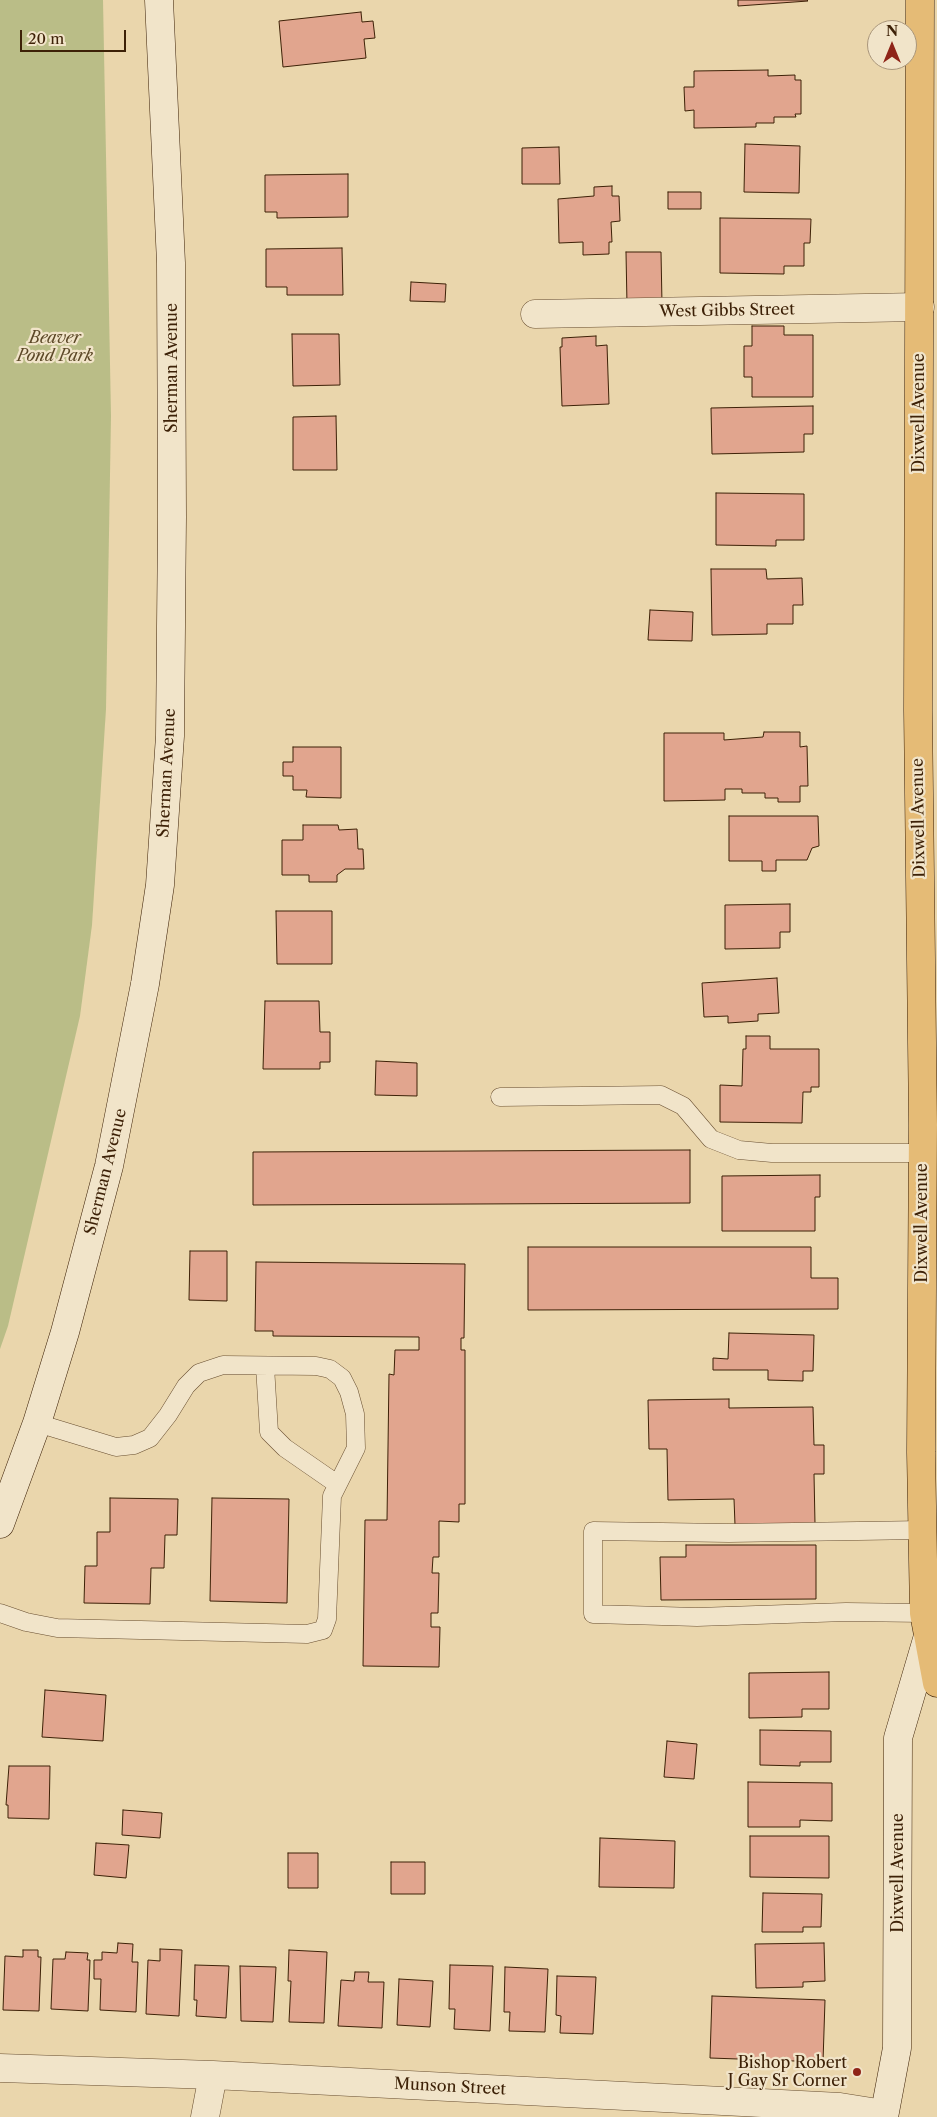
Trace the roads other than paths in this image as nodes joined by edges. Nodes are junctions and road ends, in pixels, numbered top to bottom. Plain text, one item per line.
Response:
1 (159, 0) edge
2 (920, 0) edge
3 (928, 252) edge
4 (920, 307) junction
5 (535, 314) dead end
6 (500, 1097) dead end
7 (930, 1126) edge
8 (923, 1154) junction
9 (265, 1366) junction
10 (37, 1423) junction
11 (337, 1484) junction
12 (0, 1524) edge
13 (923, 1530) junction
14 (0, 1613) edge
15 (926, 1624) junction
16 (937, 1683) edge
17 (0, 2068) edge
18 (214, 2075) junction
19 (889, 2116) edge
20 (205, 2117) edge

1 - 10 main road, Sherman Avenue
2 - 3 main road, Dixwell Avenue
3 - 4 main road, Dixwell Avenue
4 - 5 main road, West Gibbs Street
4 - 7 main road, Dixwell Avenue
6 - 8 lane
7 - 8 main road, Dixwell Avenue
8 - 13 main road, Dixwell Avenue
9 - 10 lane
9 - 11 lane
9 - 11 lane
10 - 12 main road, Sherman Avenue
11 - 14 lane
13 - 15 main road, Dixwell Avenue
13 - 15 lane
15 - 16 main road, Dixwell Avenue
15 - 19 main road, Dixwell Avenue
17 - 18 main road, Munson Street
18 - 19 main road, Munson Street
18 - 20 main road

